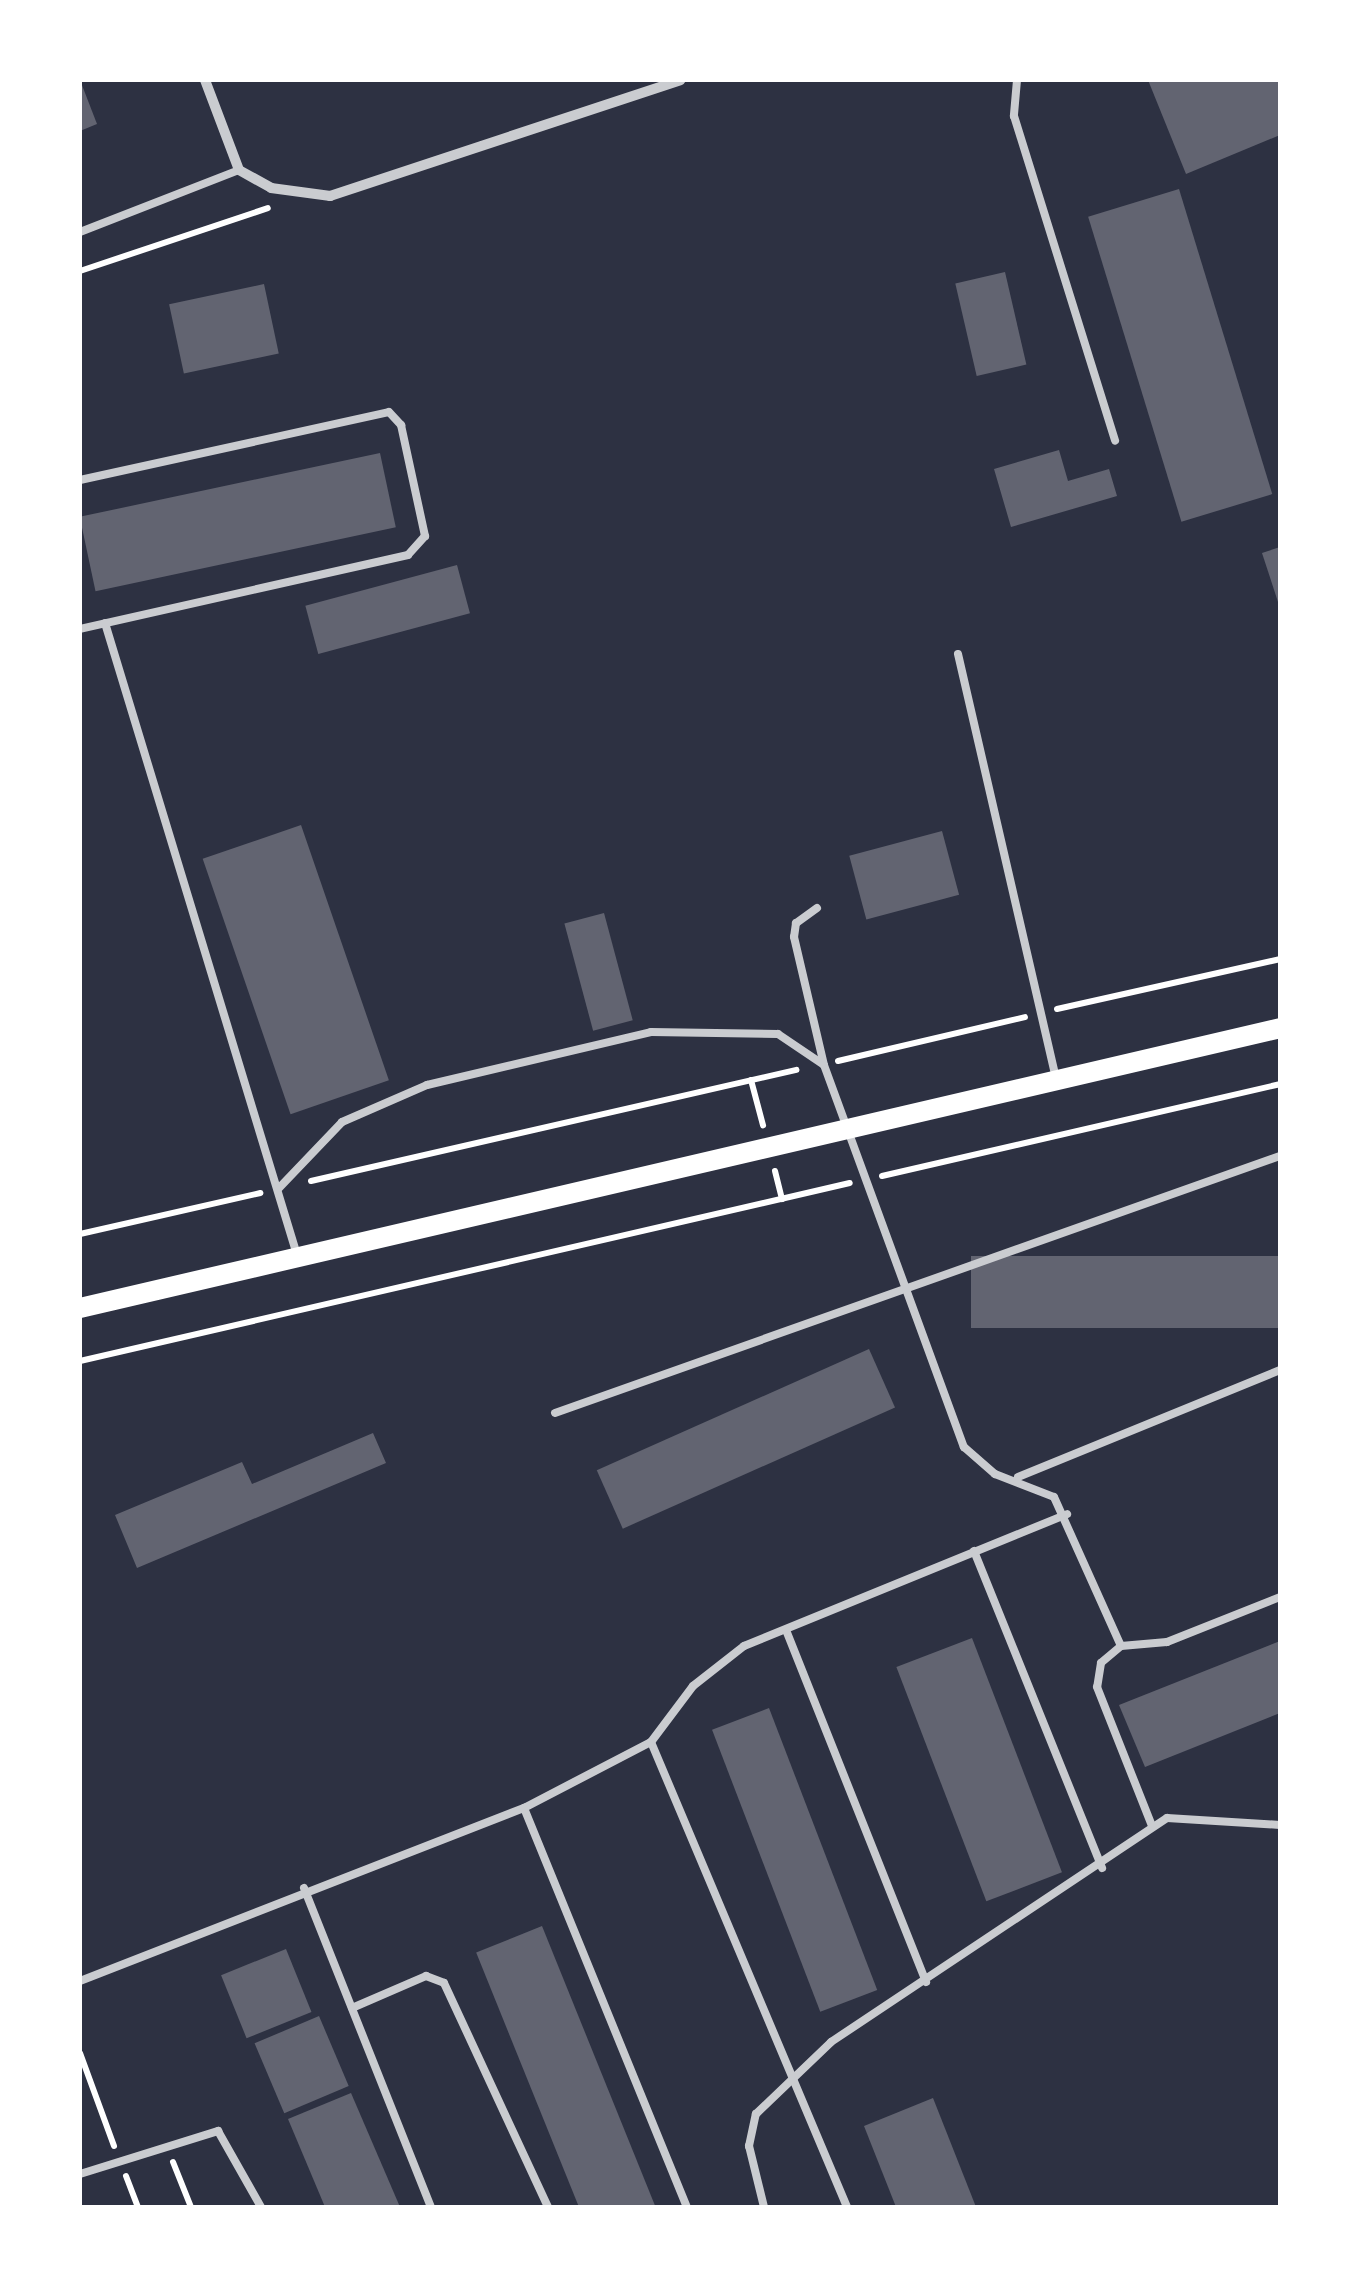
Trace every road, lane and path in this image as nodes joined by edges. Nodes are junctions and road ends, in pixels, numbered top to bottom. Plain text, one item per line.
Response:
1 (205, 80) edge
2 (680, 80) edge
3 (1017, 80) edge
4 (239, 170) junction
5 (302, 196) junction
6 (80, 232) edge
7 (80, 270) edge
8 (1115, 441) dead end
9 (80, 480) edge
10 (105, 624) junction
11 (80, 629) edge
12 (958, 654) dead end
13 (817, 908) dead end
14 (1280, 1028) edge
15 (824, 1064) junction
16 (1056, 1079) junction
17 (1280, 1084) edge
18 (842, 1130) junction
19 (1280, 1156) edge
20 (861, 1180) junction
21 (280, 1188) junction
22 (80, 1234) edge
23 (298, 1259) junction
24 (902, 1291) junction
25 (80, 1308) edge
26 (80, 1361) edge
27 (1280, 1370) edge
28 (555, 1413) dead end
29 (1018, 1477) junction
30 (1067, 1514) junction
31 (974, 1550) junction
32 (1280, 1597) edge
33 (786, 1630) junction
34 (1121, 1646) junction
35 (651, 1742) junction
36 (524, 1808) junction
37 (1280, 1825) edge
38 (1152, 1826) junction
39 (1102, 1868) junction
40 (304, 1888) junction
41 (80, 1981) edge
42 (926, 1982) junction
43 (352, 2008) junction
44 (80, 2053) edge
45 (790, 2076) junction
46 (165, 2143) junction
47 (119, 2160) junction
48 (80, 2174) edge
49 (138, 2207) edge
50 (191, 2207) edge
51 (261, 2207) edge
52 (431, 2207) edge
53 (548, 2207) edge
54 (687, 2207) edge
55 (764, 2207) edge
56 (847, 2207) edge

1 - 4 street
2 - 5 street
3 - 8 lane
4 - 5 street
4 - 6 lane
5 - 7 path
9 - 10 lane
10 - 11 lane
10 - 21 lane
12 - 16 lane
13 - 15 lane
14 - 16 main road
15 - 18 lane
15 - 21 path
15 - 21 lane
16 - 18 main road
17 - 20 path
18 - 20 lane
18 - 23 main road
19 - 24 lane
20 - 24 lane
20 - 26 path
21 - 22 path
21 - 23 lane
23 - 25 main road
24 - 28 lane
24 - 29 lane
27 - 29 lane
29 - 30 lane
30 - 31 lane
30 - 34 lane
31 - 33 lane
31 - 39 lane
32 - 34 lane
33 - 35 lane
33 - 42 lane
34 - 38 lane
35 - 36 lane
35 - 45 lane
36 - 40 lane
36 - 54 lane
37 - 38 lane
38 - 39 lane
39 - 42 lane
40 - 41 lane
40 - 43 lane
42 - 45 lane
43 - 52 lane
43 - 53 lane
44 - 47 path
45 - 55 lane
45 - 56 lane
46 - 47 lane
46 - 50 path
46 - 51 lane
47 - 48 lane
47 - 49 path

